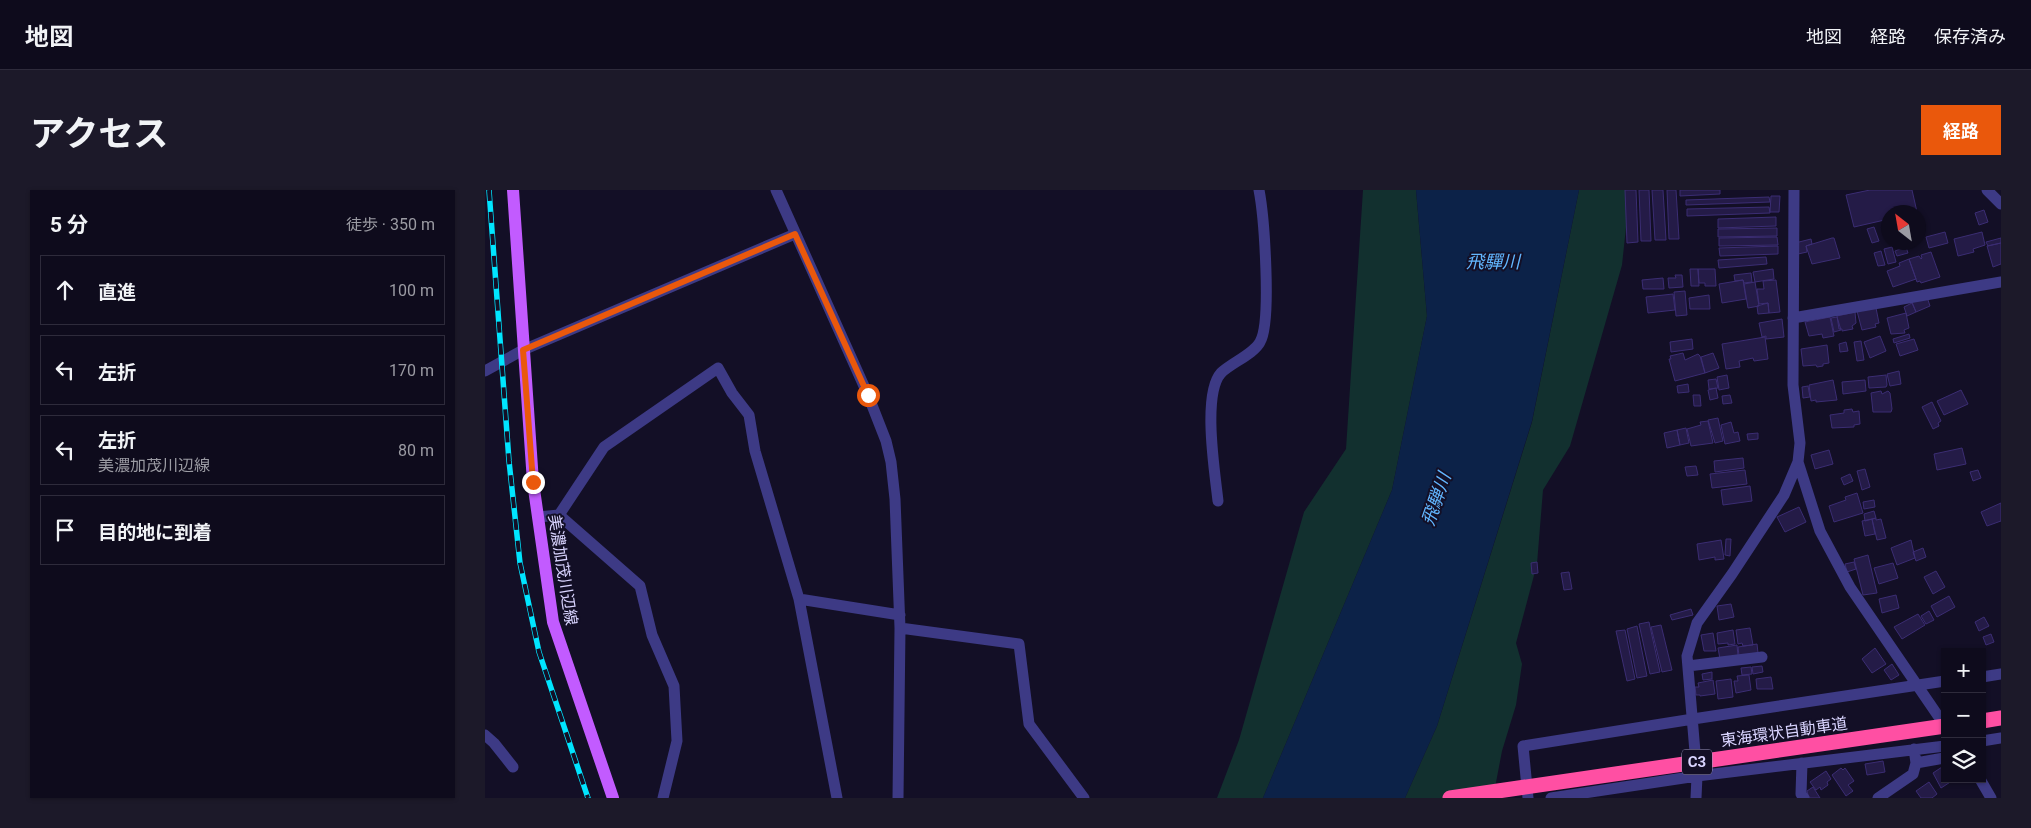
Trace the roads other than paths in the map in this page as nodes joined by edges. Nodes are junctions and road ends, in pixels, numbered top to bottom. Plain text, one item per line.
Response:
1 (513, 190) edge
2 (776, 190) edge
3 (1259, 190) edge
4 (1794, 190) edge
5 (1987, 190) edge
6 (2001, 204) edge
7 (795, 234) junction
8 (2001, 282) edge
9 (1793, 318) junction
10 (523, 350) junction
11 (485, 371) edge
12 (1798, 462) junction
13 (1218, 501) dead end
14 (559, 515) junction
15 (538, 517) junction
16 (799, 599) junction
17 (900, 614) junction
18 (900, 628) junction
19 (1762, 658) dead end
20 (1688, 666) junction
21 (2001, 674) edge
22 (1986, 676) edge
23 (1941, 682) edge
24 (1915, 685) junction
25 (1693, 718) junction
26 (2001, 718) edge
27 (1986, 720) edge
28 (1941, 721) edge
29 (1941, 727) edge
30 (485, 735) edge
31 (2001, 738) edge
32 (1986, 740) edge
33 (1941, 746) edge
34 (1915, 749) junction
35 (1941, 759) edge
36 (1802, 763) junction
37 (1916, 763) junction
38 (513, 767) dead end
39 (1697, 776) junction
40 (1982, 783) edge
41 (1802, 797) edge
42 (613, 798) edge
43 (663, 798) edge
44 (837, 798) edge
45 (898, 798) edge
46 (1084, 798) edge
47 (1450, 798) edge
48 (1528, 798) edge
49 (1551, 798) edge
50 (1696, 798) edge
51 (1878, 798) edge
52 (1991, 798) edge

1 - 10 main road, 美濃加茂川辺線
2 - 7 street
3 - 13 street
4 - 9 street
5 - 6 street
7 - 10 street
7 - 17 street
8 - 9 street
9 - 12 street
10 - 11 street
10 - 15 main road, 美濃加茂川辺線
12 - 20 street
12 - 24 street
14 - 15 street
14 - 16 street
14 - 43 street
15 - 42 main road, 美濃加茂川辺線
16 - 17 street
16 - 44 street
17 - 18 street
18 - 45 street
18 - 46 street
19 - 20 street
20 - 25 street
21 - 22 street
23 - 24 street
24 - 25 street
24 - 28 street
25 - 39 street
25 - 48 street
26 - 27 highway
29 - 47 highway, 東海環状自動車道 / C3, bridge
30 - 38 street
31 - 32 street
33 - 34 street
34 - 36 street
34 - 37 street
35 - 37 street
36 - 39 street
36 - 41 street
37 - 51 street
39 - 49 street
39 - 50 street
40 - 52 street

